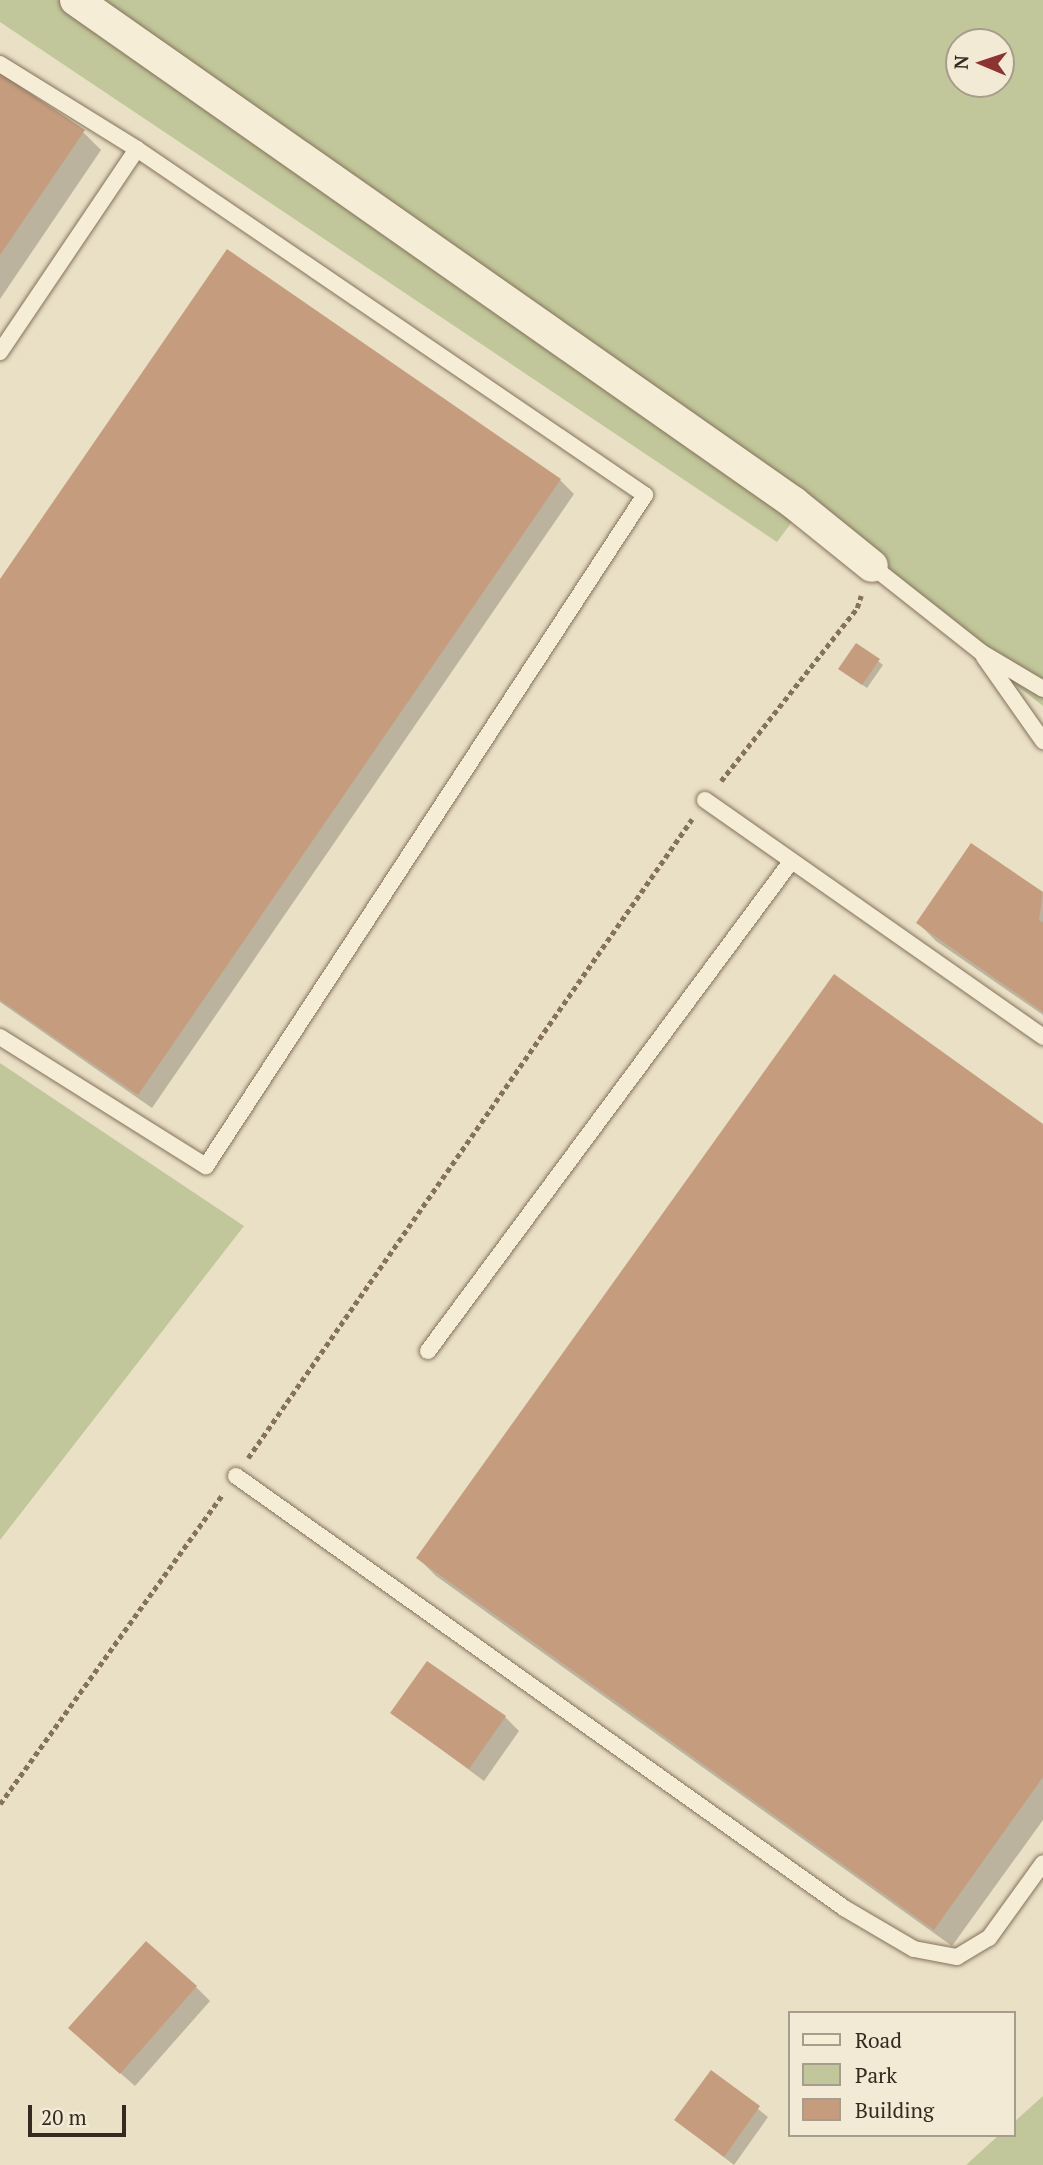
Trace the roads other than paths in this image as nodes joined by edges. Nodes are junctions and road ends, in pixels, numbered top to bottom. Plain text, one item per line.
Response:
1 (76, 0) edge
2 (0, 64) edge
3 (137, 149) junction
4 (0, 352) edge
5 (872, 566) joint
6 (981, 652) junction
7 (1043, 689) edge
8 (1043, 741) edge
9 (705, 800) road end
10 (790, 863) junction
11 (0, 1037) edge
12 (1043, 1037) edge
13 (428, 1351) dead end
14 (236, 1476) road end
15 (1043, 1863) edge

1 - 5 street
2 - 3 lane
3 - 4 lane
3 - 11 lane
5 - 6 lane
6 - 7 lane
6 - 8 lane
9 - 10 lane
10 - 12 lane
10 - 13 lane
14 - 15 lane

